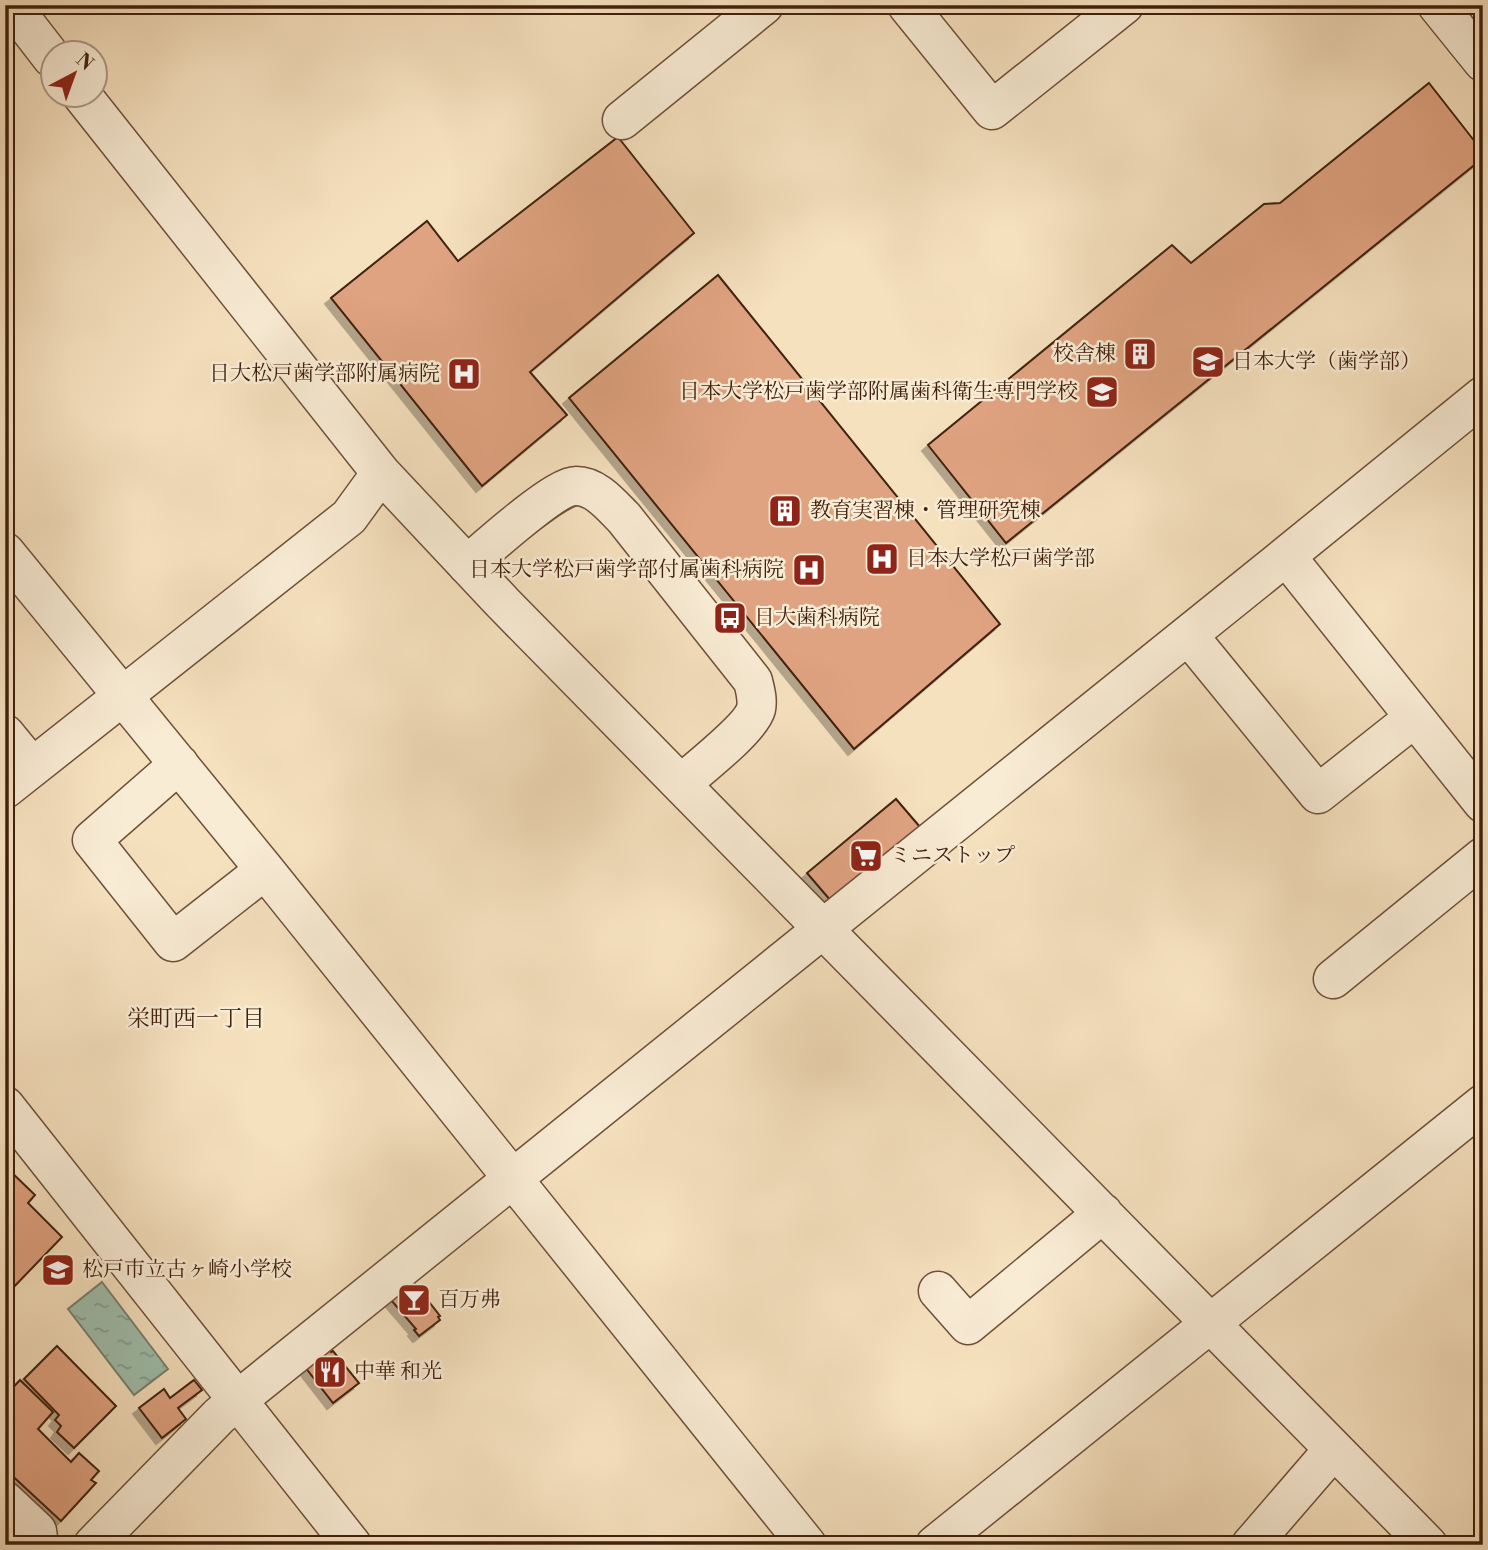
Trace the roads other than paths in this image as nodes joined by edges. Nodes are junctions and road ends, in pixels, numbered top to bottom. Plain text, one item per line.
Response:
1 (11, 5) edge
2 (764, 5) edge
3 (907, 5) edge
4 (1124, 5) edge
5 (1437, 5) edge
6 (38, 40) edge
7 (1483, 62) edge
8 (92, 108) edge
9 (622, 120) dead end
10 (1483, 396) edge
11 (381, 473) junction
12 (5, 552) edge
13 (1286, 556) junction
14 (467, 565) junction
15 (1188, 635) junction
16 (124, 696) junction
17 (1414, 718) junction
18 (5, 734) edge
19 (179, 764) junction
20 (19, 778) edge
21 (681, 784) junction
22 (1483, 803) edge
23 (1483, 857) edge
24 (265, 870) junction
25 (823, 929) junction
26 (1334, 979) dead end
27 (1483, 1104) edge
28 (5, 1106) edge
29 (514, 1178) junction
30 (1103, 1213) junction
31 (938, 1291) dead end
32 (1209, 1324) junction
33 (239, 1399) junction
34 (1334, 1450) junction
35 (5, 1501) edge
36 (39, 1545) edge
37 (93, 1545) edge
38 (352, 1545) edge
39 (807, 1545) edge
40 (935, 1545) edge
41 (1251, 1545) edge
42 (1428, 1545) edge

1 - 6 street
2 - 9 street
3 - 4 street
5 - 7 street
8 - 11 street
10 - 13 street
11 - 14 street
11 - 16 street
12 - 16 street
13 - 15 street
13 - 17 street
14 - 21 street
14 - 21 street
15 - 17 street
15 - 25 street
16 - 19 street
16 - 20 street
17 - 22 street
18 - 20 street
19 - 24 street
19 - 24 street
21 - 25 street
23 - 26 street
24 - 29 street
25 - 29 street
25 - 30 street
27 - 32 street
28 - 33 street
29 - 33 street
29 - 39 street
30 - 31 street
30 - 32 street
32 - 34 street
32 - 40 street
33 - 37 street
33 - 38 street
34 - 41 street
34 - 42 street
35 - 36 street

